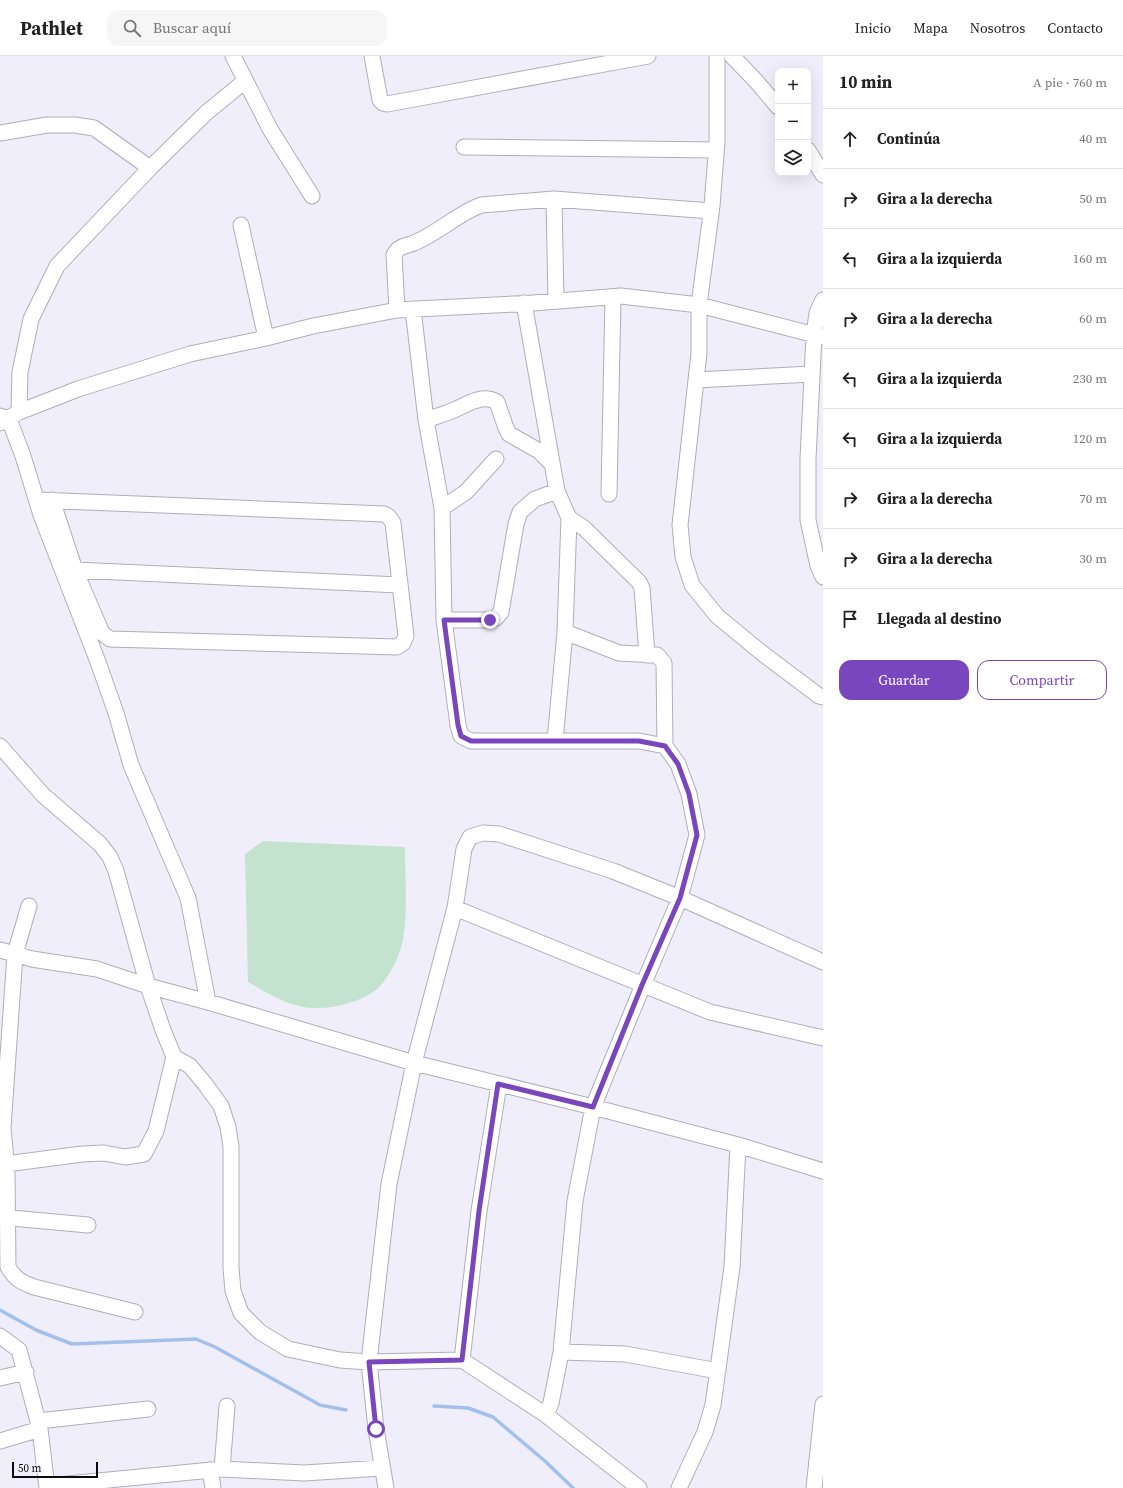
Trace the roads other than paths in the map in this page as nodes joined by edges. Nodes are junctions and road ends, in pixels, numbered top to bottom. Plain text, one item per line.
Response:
1 (233, 56) edge
2 (372, 56) edge
3 (648, 56) edge
4 (717, 56) edge
5 (732, 56) edge
6 (245, 81) junction
7 (776, 104) edge
8 (0, 133) edge
9 (464, 147) dead end
10 (716, 150) junction
11 (811, 155) edge
12 (150, 168) junction
13 (823, 175) edge
14 (312, 196) dead end
15 (554, 199) junction
16 (711, 211) junction
17 (241, 225) dead end
18 (613, 297) junction
19 (823, 300) edge
20 (556, 301) junction
21 (524, 303) junction
22 (699, 305) junction
23 (413, 309) junction
24 (397, 310) junction
25 (818, 336) edge
26 (266, 338) junction
27 (812, 374) junction
28 (696, 380) junction
29 (7, 417) edge
30 (426, 420) junction
31 (496, 459) dead end
32 (552, 463) junction
33 (556, 491) junction
34 (609, 494) dead end
35 (37, 500) junction
36 (52, 500) junction
37 (442, 508) junction
38 (569, 518) junction
39 (75, 570) junction
40 (823, 577) edge
41 (399, 585) junction
42 (444, 620) junction
43 (565, 632) junction
44 (647, 655) junction
45 (823, 697) edge
46 (555, 740) junction
47 (0, 746) edge
48 (665, 746) junction
49 (680, 898) junction
50 (29, 906) dead end
51 (455, 908) junction
52 (0, 950) edge
53 (15, 954) junction
54 (823, 962) edge
55 (642, 985) junction
56 (148, 986) junction
57 (208, 1002) junction
58 (823, 1038) edge
59 (174, 1056) junction
60 (414, 1063) junction
61 (498, 1084) junction
62 (593, 1107) junction
63 (1, 1127) edge
64 (738, 1145) junction
65 (3, 1163) edge
66 (823, 1171) edge
67 (4, 1217) edge
68 (88, 1225) dead end
69 (135, 1312) dead end
70 (0, 1336) edge
71 (561, 1352) junction
72 (462, 1360) junction
73 (369, 1362) junction
74 (718, 1371) junction
75 (26, 1372) junction
76 (0, 1378) edge
77 (823, 1404) edge
78 (227, 1406) dead end
79 (148, 1409) dead end
80 (546, 1415) junction
81 (39, 1425) junction
82 (0, 1441) edge
83 (382, 1468) junction
84 (216, 1470) junction
85 (47, 1487) edge
86 (213, 1488) edge
87 (386, 1488) edge
88 (639, 1488) edge
89 (679, 1488) edge
90 (814, 1488) edge

1 - 6 street
2 - 3 street
4 - 10 street
5 - 7 street
6 - 12 street
6 - 14 street
8 - 12 street
9 - 10 street
10 - 16 street
11 - 13 street
12 - 29 street
15 - 16 street
15 - 20 street
15 - 24 street
16 - 22 street
17 - 26 street
18 - 20 street
18 - 22 street
18 - 34 street
19 - 25 street
20 - 21 street
21 - 23 street
21 - 32 street
22 - 25 street
22 - 28 street
23 - 24 street
23 - 30 street
24 - 26 street
25 - 27 street
26 - 29 street
27 - 28 street
27 - 40 street
28 - 45 street
29 - 35 street
30 - 32 street
30 - 37 street
31 - 37 street
32 - 33 street
33 - 38 street
33 - 42 street
35 - 36 street
35 - 57 street
36 - 39 street
36 - 41 street
37 - 42 street
38 - 43 street
38 - 44 street
39 - 41 street
39 - 41 street
42 - 46 street
43 - 44 street
43 - 46 street
44 - 48 street
46 - 48 street
47 - 56 street
48 - 49 street
49 - 51 street
49 - 54 street
49 - 55 street
50 - 53 street
51 - 55 street
51 - 60 street
52 - 53 street
53 - 56 street
53 - 63 street
55 - 58 street
55 - 62 street
56 - 57 street
56 - 59 street
57 - 60 street
59 - 65 street
59 - 73 street
60 - 61 street
60 - 73 street
61 - 62 street
61 - 72 street
62 - 64 street
62 - 71 street
63 - 65 street
64 - 66 street
64 - 74 street
65 - 67 street
67 - 68 street
67 - 69 street
70 - 75 street
71 - 74 street
71 - 80 street
72 - 73 street
72 - 80 street
73 - 83 street
74 - 89 street
75 - 76 street
75 - 81 street
77 - 90 street
78 - 84 street
79 - 81 street
80 - 88 street
81 - 82 street
81 - 85 street
83 - 84 street
83 - 87 street
84 - 85 street
84 - 86 street

